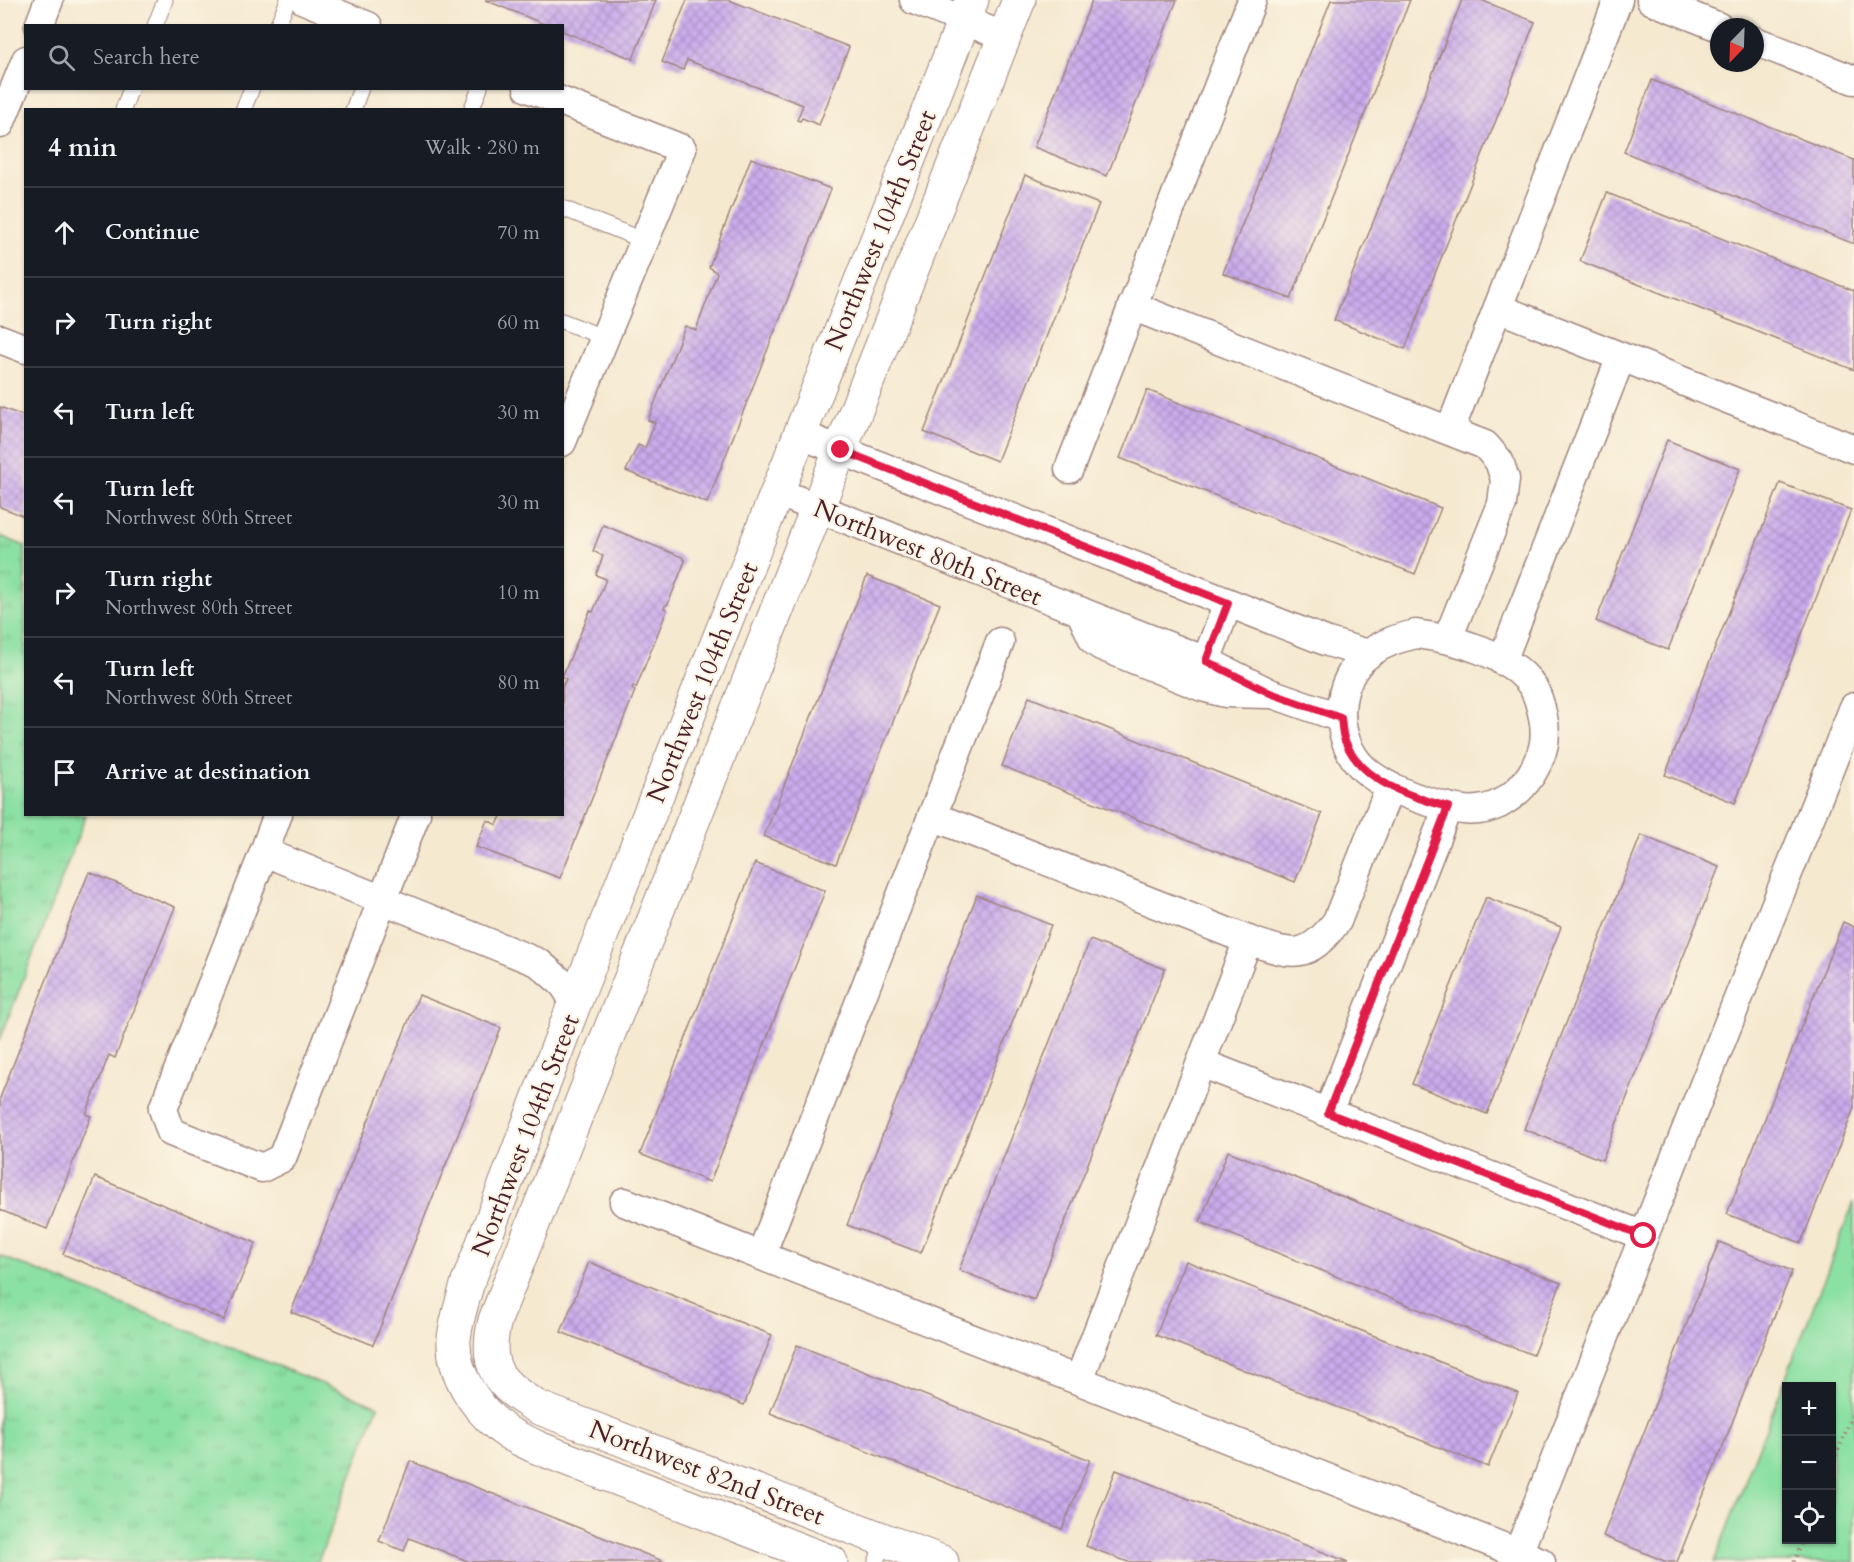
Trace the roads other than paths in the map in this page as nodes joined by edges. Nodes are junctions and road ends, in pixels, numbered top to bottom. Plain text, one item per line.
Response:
1 (49, 0) edge
2 (165, 0) edge
3 (288, 0) edge
4 (304, 0) edge
5 (914, 0) edge
6 (1019, 0) edge
7 (1252, 0) edge
8 (1618, 0) edge
9 (1651, 0) edge
10 (968, 10) edge
11 (1710, 23) edge
12 (40, 24) edge
13 (156, 24) edge
14 (278, 24) edge
15 (363, 24) edge
16 (1005, 37) junction
17 (1764, 45) edge
18 (24, 65) edge
19 (1854, 80) edge
20 (130, 90) edge
21 (251, 90) edge
22 (360, 90) edge
23 (479, 90) edge
24 (533, 90) edge
25 (124, 108) edge
26 (244, 108) edge
27 (354, 108) edge
28 (472, 108) edge
29 (0, 124) edge
30 (564, 209) edge
31 (645, 241) junction
32 (1132, 306) junction
33 (1498, 308) junction
34 (564, 322) edge
35 (605, 338) junction
36 (0, 339) edge
37 (24, 348) edge
38 (1621, 357) junction
39 (1450, 430) junction
40 (799, 434) junction
41 (564, 437) edge
42 (1854, 449) edge
43 (841, 450) junction
44 (1069, 469) dead end
45 (777, 492) junction
46 (818, 508) junction
47 (1228, 603) junction
48 (1080, 611) junction
49 (1448, 638) junction
50 (1000, 642) dead end
51 (1368, 654) junction
52 (1206, 661) junction
53 (1502, 661) junction
54 (1270, 693) junction
55 (1854, 707) edge
56 (1341, 718) junction
57 (1390, 787) junction
58 (1448, 807) junction
59 (278, 816) edge
60 (415, 816) edge
61 (932, 816) junction
62 (264, 852) junction
63 (383, 901) junction
64 (1248, 940) junction
65 (575, 1002) junction
66 (1201, 1062) junction
67 (1328, 1113) junction
68 (624, 1202) dead end
69 (1644, 1236) junction
70 (761, 1255) junction
71 (491, 1358) joint
72 (459, 1370) joint
73 (1079, 1380) junction
74 (880, 1551) edge
75 (1530, 1557) edge
76 (831, 1562) edge
77 (942, 1562) edge

1 - 12 street
2 - 13 lane
3 - 14 lane
4 - 15 street
5 - 10 street
6 - 16 street, Northwest 104th Street
7 - 32 street
8 - 33 street
9 - 11 street
10 - 16 street
10 - 40 street, Northwest 104th Street
16 - 43 street, Northwest 104th Street
17 - 19 street
18 - 29 street
20 - 25 lane
21 - 26 lane
22 - 27 lane
23 - 28 lane
24 - 31 street
30 - 31 lane
31 - 35 street
32 - 39 street
32 - 44 street
33 - 38 street
33 - 39 street
34 - 35 lane
35 - 41 street
36 - 37 street
38 - 42 street
38 - 53 street
39 - 49 street
40 - 43 street
40 - 45 street, Northwest 104th Street
43 - 46 street, Northwest 104th Street
43 - 47 street
45 - 46 street, Northwest 80th Street
45 - 65 street, Northwest 104th Street
46 - 48 street, Northwest 80th Street
46 - 71 street, Northwest 104th Street
47 - 51 street
47 - 52 street
48 - 52 street, Northwest 80th Street
48 - 54 street, Northwest 80th Street
49 - 51 street
49 - 53 street
50 - 61 street
51 - 56 street
52 - 54 street, Northwest 80th Street
53 - 58 street
54 - 56 street, Northwest 80th Street
55 - 69 street
56 - 57 street
57 - 58 street
57 - 64 street
58 - 67 street
59 - 62 street
60 - 63 street
61 - 64 street
61 - 70 street
62 - 63 street
62 - 63 street
63 - 65 street
64 - 66 street
65 - 72 street, Northwest 104th Street
66 - 67 street
66 - 73 street
67 - 69 street
68 - 70 street
69 - 75 street
70 - 73 street
71 - 74 street, Northwest 82nd Street
72 - 76 street, Northwest 82nd Street
73 - 75 street
74 - 77 street, Northwest 82nd Street

